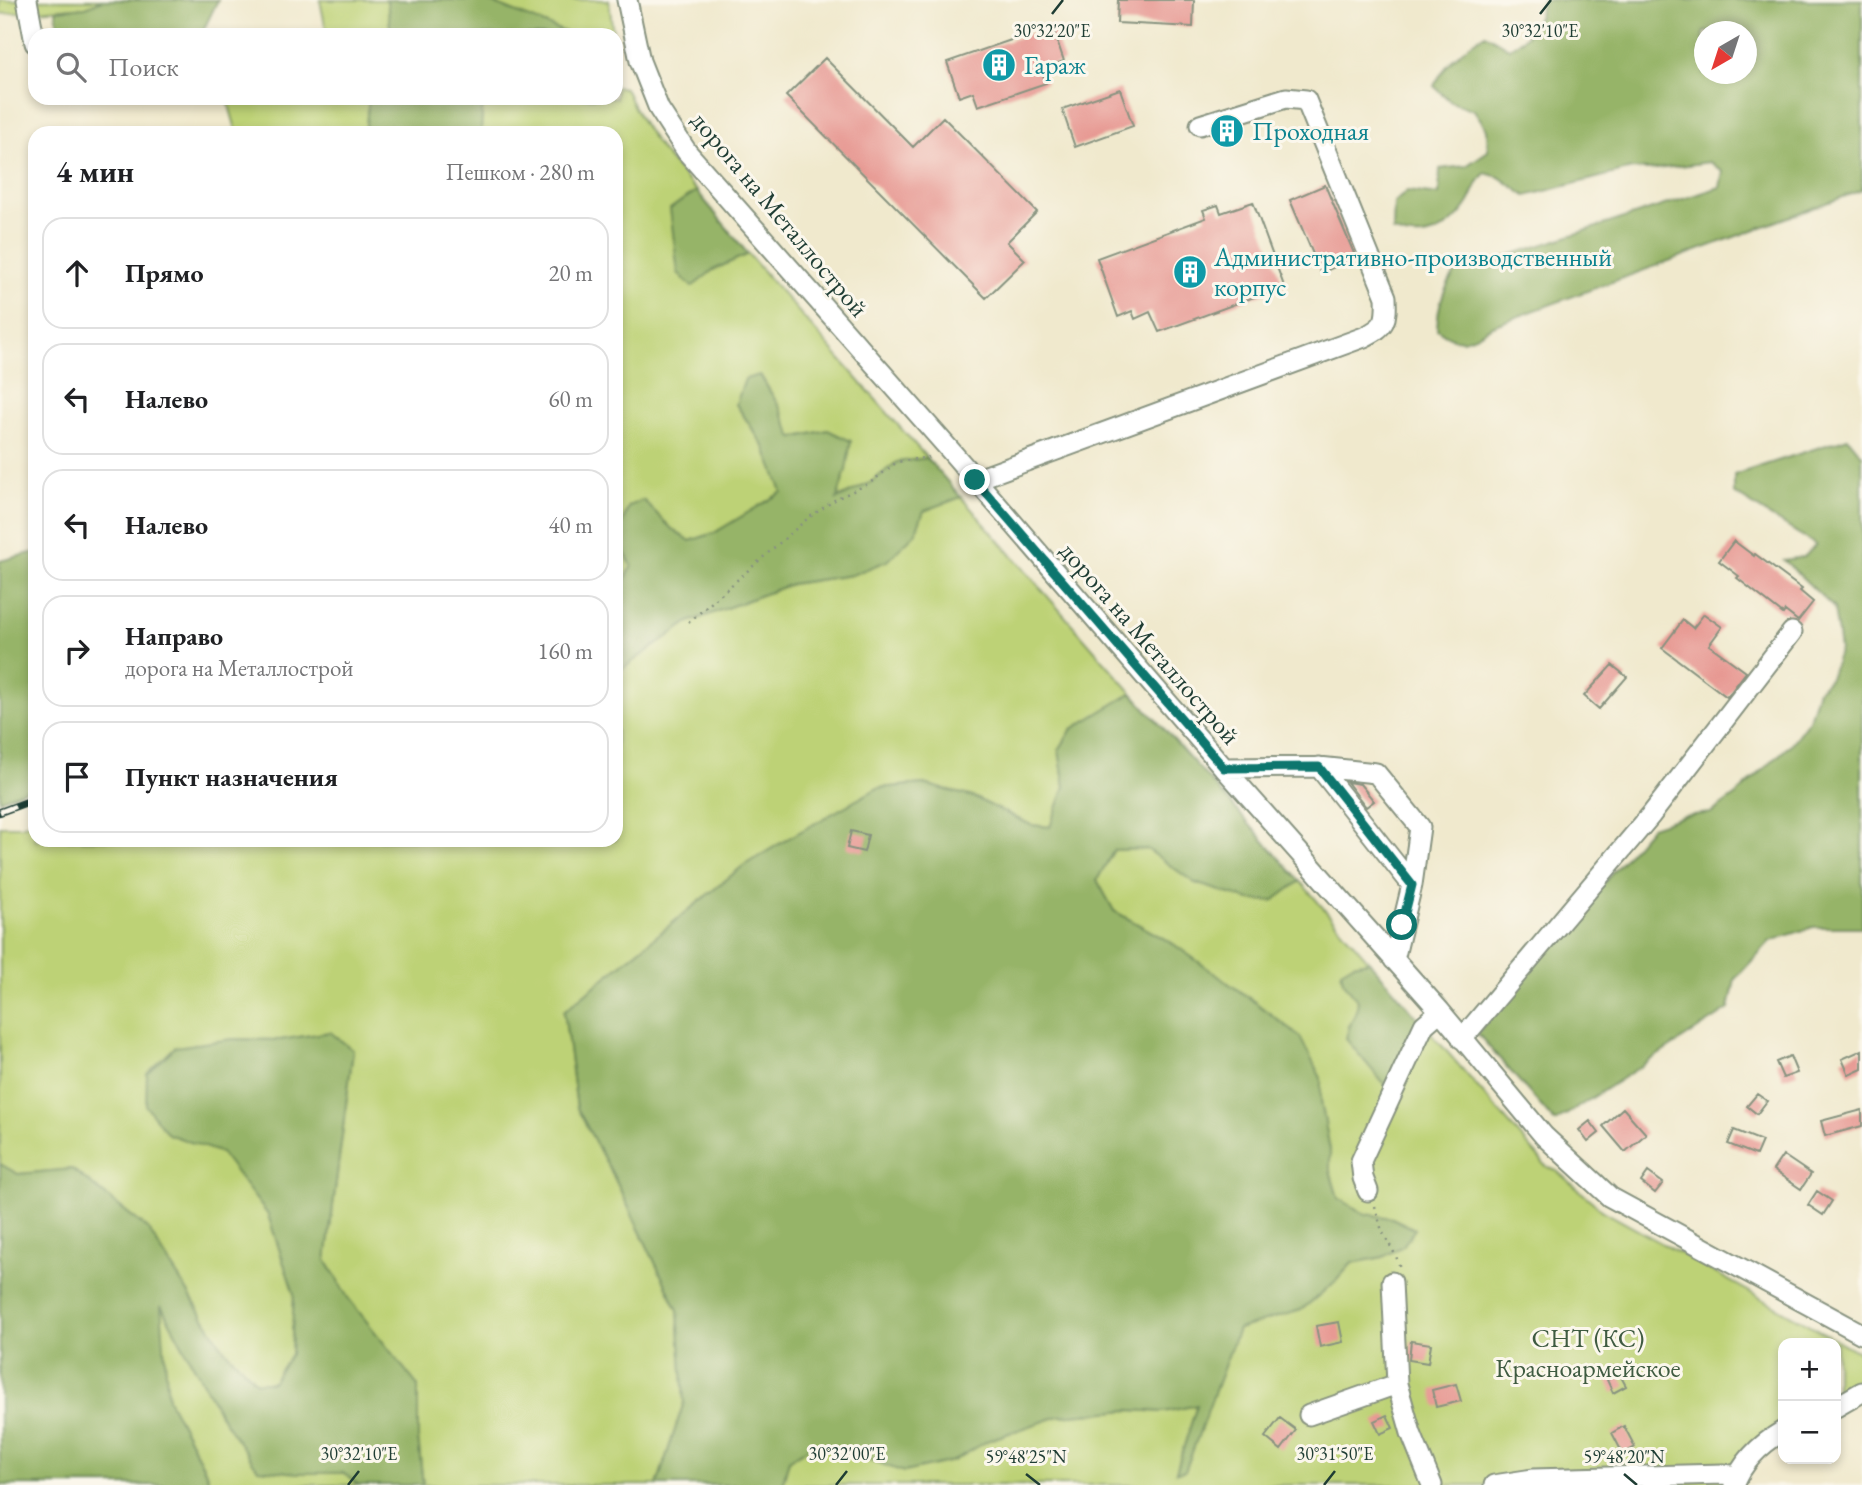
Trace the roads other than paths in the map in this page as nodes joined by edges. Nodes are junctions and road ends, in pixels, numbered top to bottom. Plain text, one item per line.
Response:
1 (27, 0) edge
2 (627, 0) edge
3 (32, 28) edge
4 (1200, 125) dead end
5 (975, 480) junction
6 (1792, 632) dead end
7 (1319, 767) junction
8 (1224, 768) junction
9 (1412, 885) junction
10 (1395, 960) junction
11 (1440, 1011) junction
12 (1462, 1039) junction
13 (1368, 1192) road end
14 (1392, 1282) road end
15 (1862, 1334) edge
16 (1396, 1384) junction
17 (1862, 1392) edge
18 (1841, 1404) edge
19 (1309, 1415) dead end
20 (1778, 1435) edge
21 (1736, 1481) edge
22 (1432, 1485) edge
23 (1494, 1485) edge

1 - 3 street
2 - 5 street, дорога на Металлострой
4 - 5 street
5 - 8 street, дорога на Металлострой
6 - 12 street
7 - 8 street
7 - 9 street
7 - 9 street
8 - 10 street, дорога на Металлострой
9 - 10 street
10 - 11 street, дорога на Металлострой
11 - 12 street, дорога на Металлострой
11 - 13 street
12 - 15 street, дорога на Металлострой
14 - 16 street
16 - 19 street
16 - 22 street
17 - 18 street
20 - 21 street
21 - 23 street

